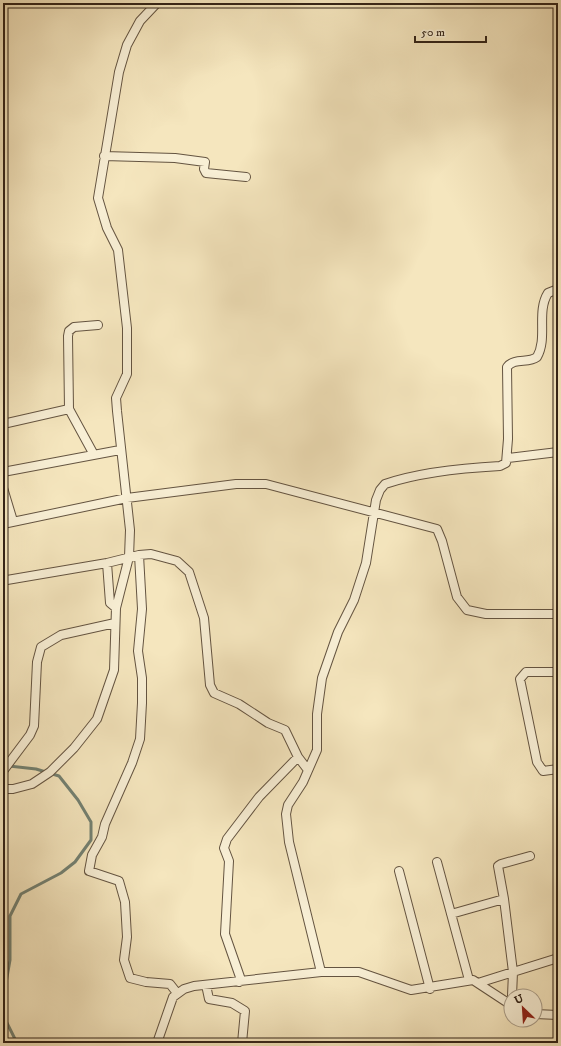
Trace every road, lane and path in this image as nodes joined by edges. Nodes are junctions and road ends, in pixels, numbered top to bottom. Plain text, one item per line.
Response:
1 (157, 3) edge
2 (104, 156) junction
3 (246, 177) dead end
4 (558, 289) edge
5 (98, 326) dead end
6 (69, 409) junction
7 (3, 424) edge
8 (120, 450) junction
9 (558, 452) edge
10 (93, 454) junction
11 (508, 458) junction
12 (3, 472) edge
13 (3, 488) edge
14 (127, 498) junction
15 (375, 514) junction
16 (13, 522) junction
17 (3, 524) edge
18 (139, 555) junction
19 (129, 557) junction
20 (107, 563) junction
21 (3, 579) edge
22 (116, 608) junction
23 (558, 614) edge
24 (115, 623) junction
25 (558, 672) edge
26 (298, 757) junction
27 (558, 769) edge
28 (308, 770) junction
29 (3, 771) edge
30 (3, 789) edge
31 (530, 856) dead end
32 (437, 862) dead end
33 (399, 871) dead end
34 (504, 899) junction
35 (451, 914) junction
36 (558, 958) edge
37 (322, 972) junction
38 (513, 972) junction
39 (469, 980) junction
40 (239, 982) junction
41 (478, 983) junction
42 (206, 985) junction
43 (512, 988) edge
44 (430, 989) junction
45 (177, 993) junction
46 (503, 999) edge
47 (543, 1014) edge
48 (558, 1015) edge
49 (157, 1043) edge
50 (242, 1043) edge

1 - 2 street
2 - 3 street
2 - 8 street
4 - 11 street
5 - 6 street
6 - 7 street
6 - 10 street
8 - 10 street
8 - 14 street
9 - 11 street
10 - 12 street
11 - 15 street
13 - 16 street
14 - 15 street
14 - 16 street
14 - 19 street
15 - 23 street
15 - 28 street
16 - 17 street
18 - 19 street
18 - 26 street
18 - 45 street
19 - 20 street
19 - 22 street
20 - 21 street
20 - 22 street
22 - 24 street
24 - 29 street
24 - 30 street
25 - 27 street
26 - 28 street
26 - 40 street
28 - 37 street
31 - 34 street
32 - 35 street
33 - 44 street
34 - 35 street
34 - 38 street
35 - 39 street
36 - 38 street
37 - 40 street
37 - 44 street
38 - 41 street
38 - 43 street
39 - 41 street
39 - 44 street
40 - 42 street
41 - 46 street
42 - 45 street
42 - 50 street
45 - 49 street
47 - 48 street

